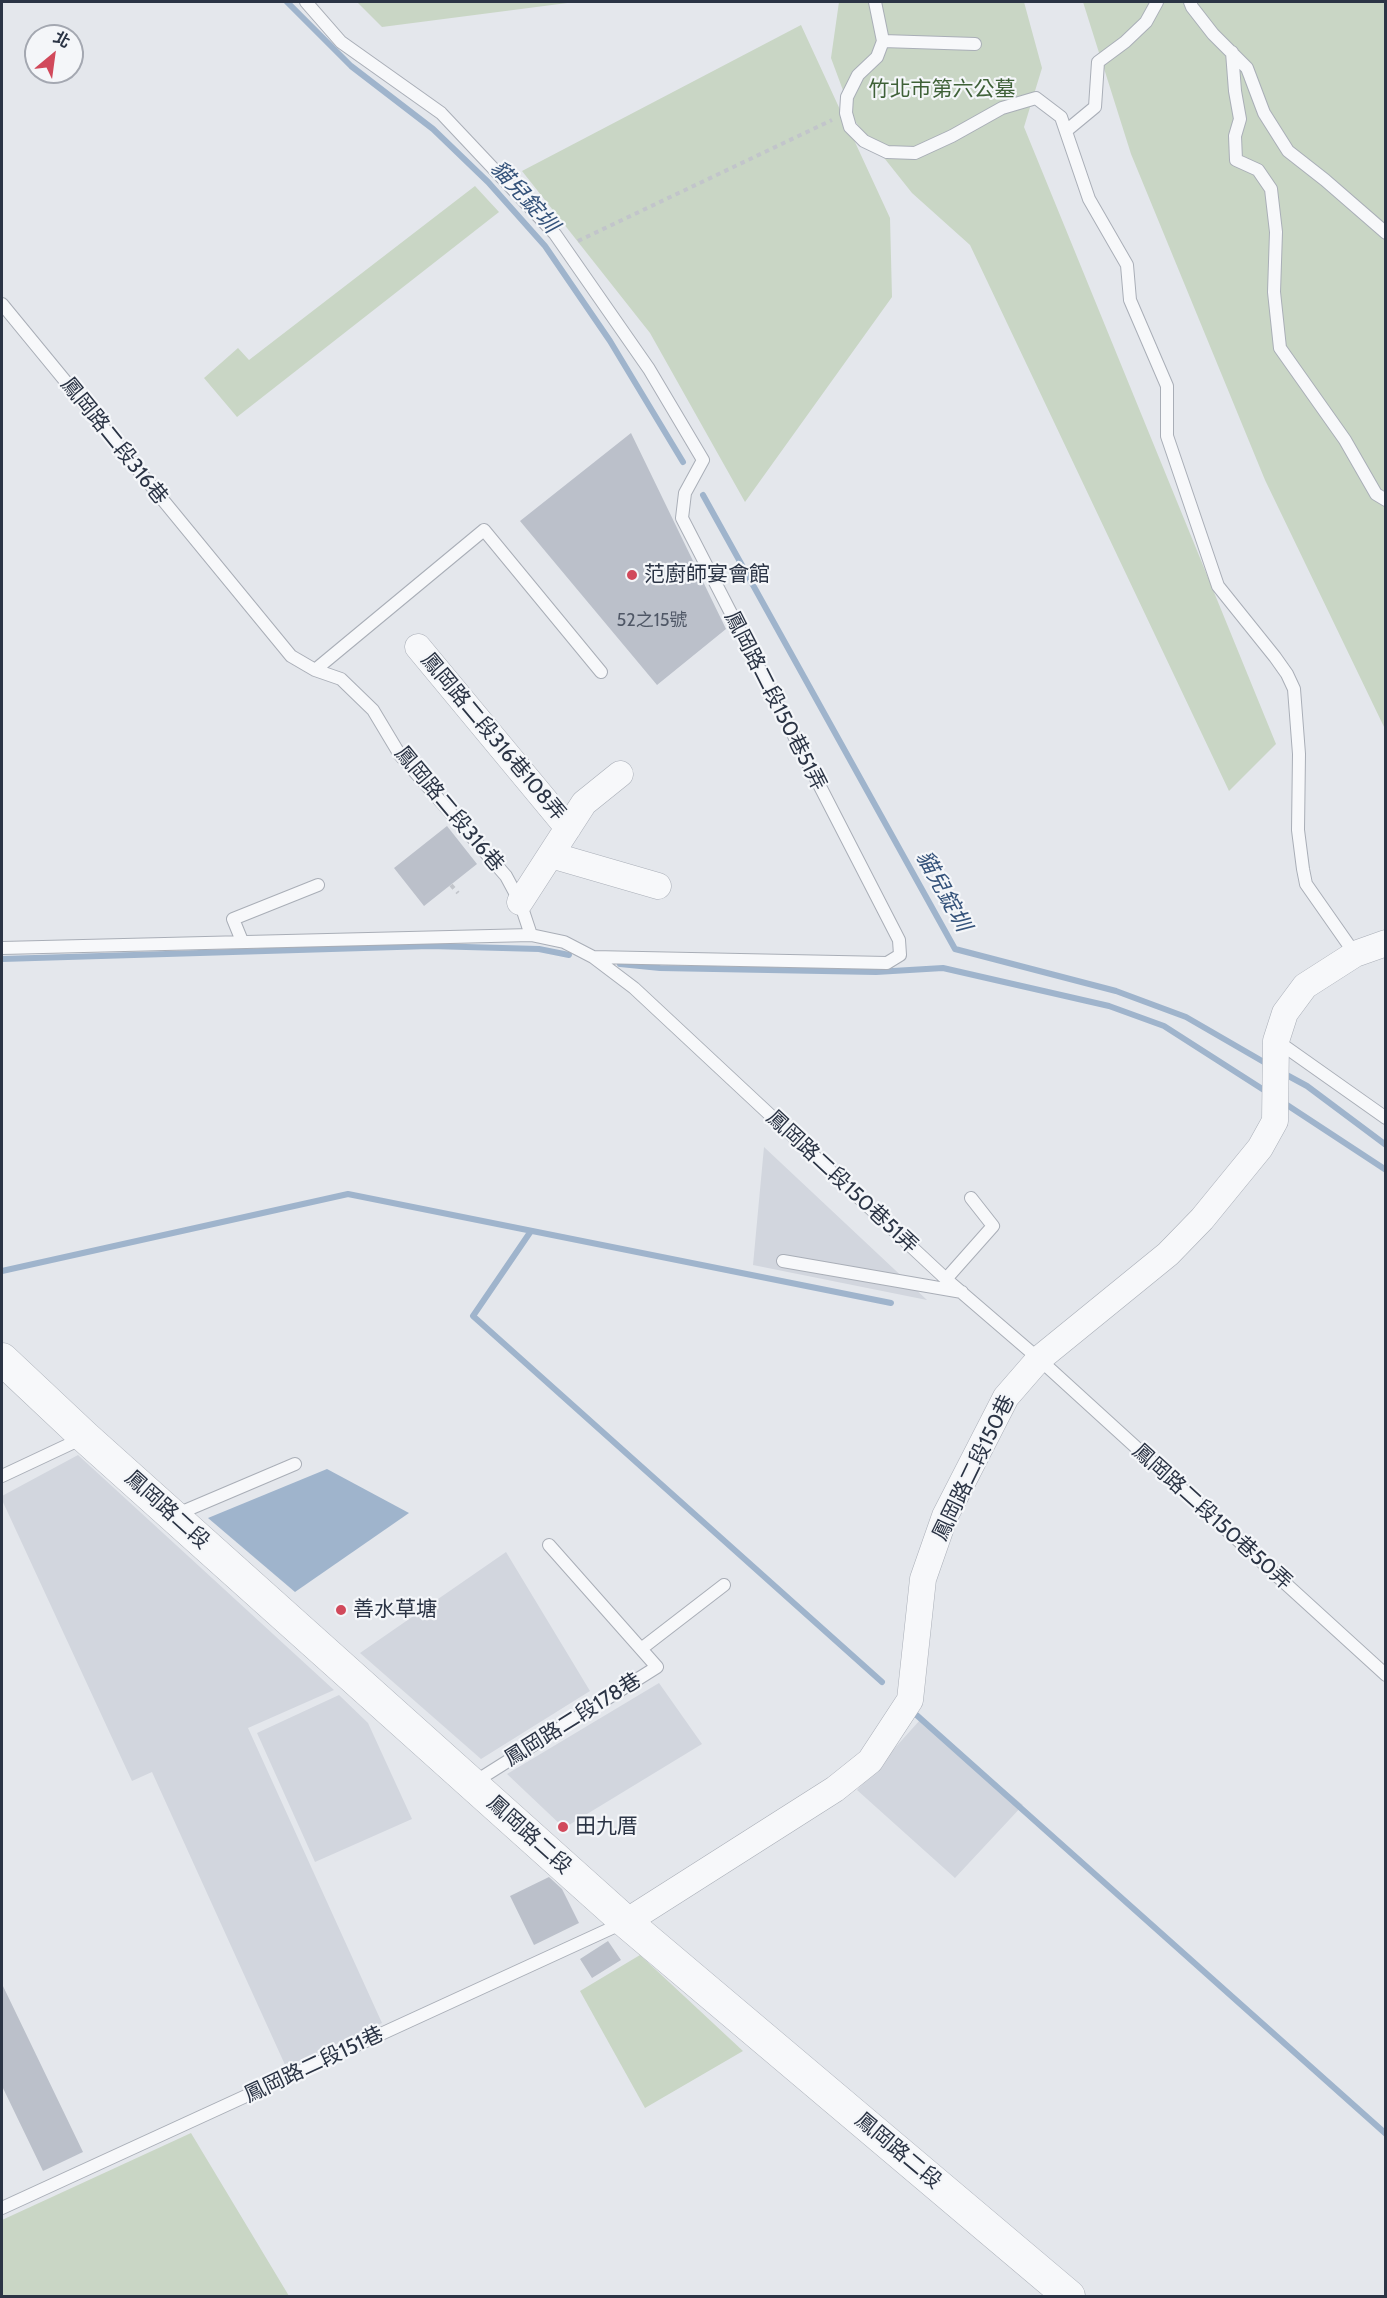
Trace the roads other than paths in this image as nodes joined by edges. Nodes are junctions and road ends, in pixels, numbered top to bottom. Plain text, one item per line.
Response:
1 (306, 2) edge
2 (875, 2) edge
3 (1157, 2) edge
4 (1190, 2) edge
5 (883, 41) junction
6 (975, 44) dead end
7 (1232, 52) junction
8 (1066, 131) junction
9 (1386, 233) edge
10 (2, 304) edge
11 (1386, 500) edge
12 (418, 647) dead end
13 (315, 670) junction
14 (601, 672) dead end
15 (620, 774) dead end
16 (568, 828) junction
17 (551, 855) junction
18 (318, 885) dead end
19 (658, 886) dead end
20 (520, 902) junction
21 (531, 935) junction
22 (242, 941) junction
23 (1386, 943) edge
24 (2, 948) edge
25 (1355, 954) junction
26 (593, 957) junction
27 (1276, 1051) junction
28 (1386, 1118) edge
29 (971, 1198) dead end
30 (783, 1260) dead end
31 (946, 1279) junction
32 (963, 1293) junction
33 (2, 1359) edge
34 (1039, 1359) junction
35 (85, 1437) junction
36 (295, 1464) dead end
37 (2, 1476) edge
38 (173, 1516) junction
39 (549, 1545) dead end
40 (724, 1585) dead end
41 (641, 1649) junction
42 (1386, 1675) edge
43 (472, 1783) junction
44 (626, 1922) junction
45 (2, 2208) edge
46 (1063, 2295) edge

1 - 26 lane, 鳳岡路二段150巷51弄
2 - 5 lane
3 - 8 lane
4 - 7 lane
5 - 6 lane
5 - 8 lane
7 - 9 lane
7 - 11 lane
8 - 25 lane
10 - 13 lane, 鳳岡路二段316巷
12 - 16 street, 鳳岡路二段316巷108弄
13 - 14 lane
13 - 20 lane, 鳳岡路二段316巷
15 - 16 street, 鳳岡路二段316巷108弄
16 - 17 street, 鳳岡路二段316巷108弄
17 - 19 street, 鳳岡路二段316巷108弄
17 - 20 street, 鳳岡路二段316巷108弄
18 - 22 lane
20 - 21 lane, 鳳岡路二段316巷
21 - 22 lane
21 - 26 lane, 鳳岡路二段150巷51弄
22 - 24 lane
23 - 25 street
25 - 27 street
26 - 31 lane, 鳳岡路二段150巷51弄
27 - 28 lane
27 - 34 street, 鳳岡路二段150巷
29 - 31 lane
30 - 32 lane
31 - 32 lane, 鳳岡路二段150巷51弄
32 - 34 lane, 鳳岡路二段150巷51弄
33 - 35 street, 鳳岡路二段
34 - 42 lane, 鳳岡路二段150巷50弄
34 - 44 street, 鳳岡路二段150巷
35 - 37 lane
35 - 38 street, 鳳岡路二段
36 - 38 lane
38 - 43 street, 鳳岡路二段
39 - 41 lane, 鳳岡路二段178巷
40 - 41 lane
41 - 43 lane, 鳳岡路二段178巷
43 - 44 street, 鳳岡路二段
44 - 45 lane, 鳳岡路二段151巷
44 - 46 street, 鳳岡路二段

